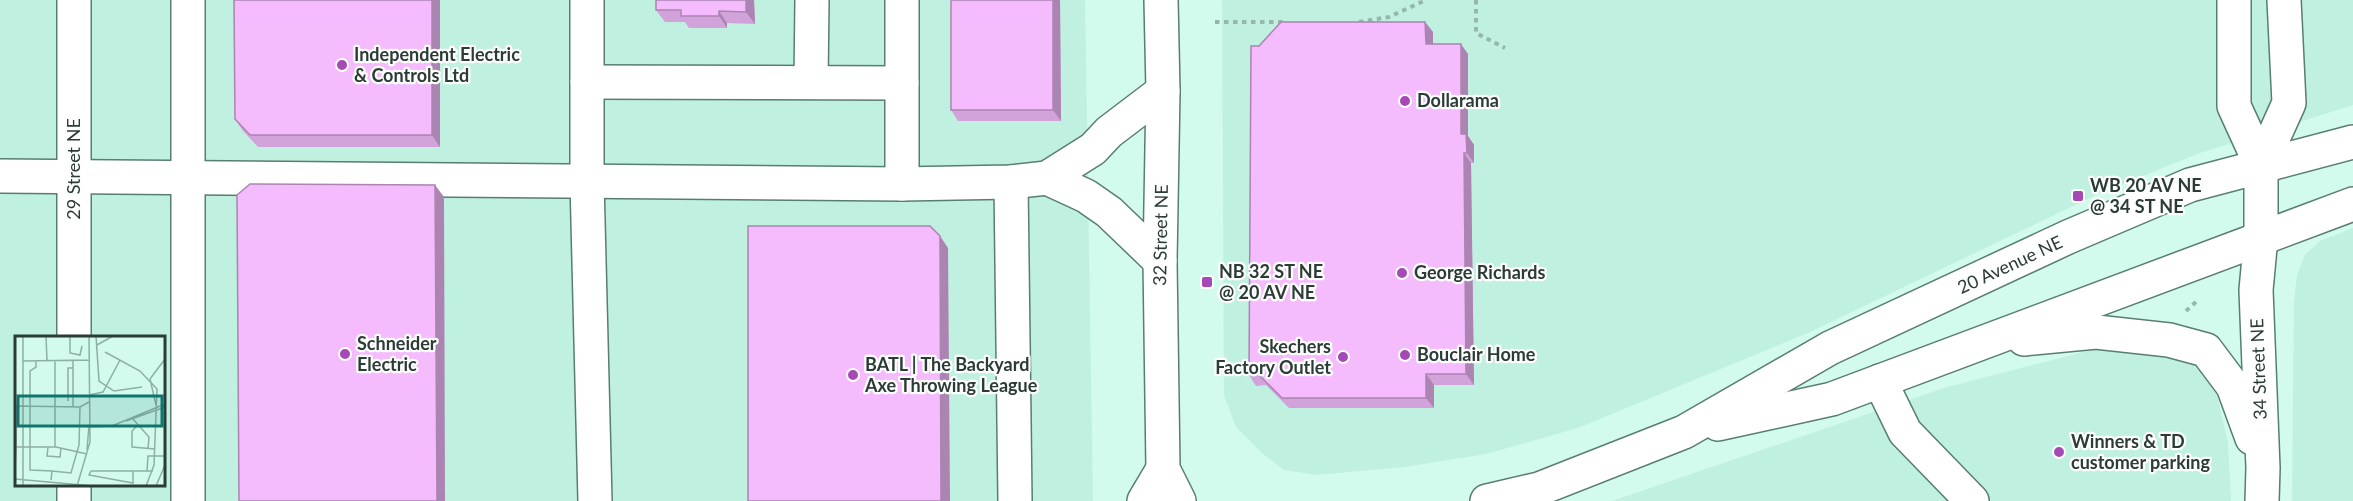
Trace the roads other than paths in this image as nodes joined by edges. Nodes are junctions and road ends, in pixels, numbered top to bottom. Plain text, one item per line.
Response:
1 (74, 0) edge
2 (188, 0) edge
3 (587, 0) edge
4 (812, 0) edge
5 (902, 0) edge
6 (1161, 0) edge
7 (2234, 0) edge
8 (2284, 0) edge
9 (587, 82) junction
10 (811, 82) junction
11 (902, 83) junction
12 (1163, 90) junction
13 (2353, 142) edge
14 (2261, 165) junction
15 (0, 176) edge
16 (74, 176) junction
17 (186, 177) junction
18 (1047, 178) junction
19 (587, 181) junction
20 (1011, 182) junction
21 (902, 184) junction
22 (2353, 204) edge
23 (2261, 237) junction
24 (1160, 261) junction
25 (74, 336) edge
26 (1984, 342) junction
27 (1880, 381) junction
28 (1684, 432) junction
29 (2263, 468) junction
30 (1163, 469) junction
31 (1540, 495) edge
32 (1956, 496) edge
33 (188, 501) edge
34 (595, 501) edge
35 (1015, 501) edge
36 (1144, 501) edge
37 (1179, 501) edge
38 (1487, 501) edge
39 (2262, 501) edge

1 - 16 street, 29 Street NE
2 - 17 street
3 - 9 street
4 - 10 street
5 - 11 street
6 - 12 street, 32 Street NE
7 - 14 street
8 - 14 street
9 - 10 street
9 - 19 street
10 - 11 street
11 - 21 street
12 - 18 street
12 - 24 street, 32 Street NE
13 - 14 street, 20 Avenue NE
14 - 23 street, 34 Street NE
14 - 28 street, 20 Avenue NE
15 - 16 street
16 - 17 street
16 - 25 street, 29 Street NE
17 - 19 street
17 - 33 street
18 - 20 street
18 - 24 street
19 - 21 street
19 - 34 street
20 - 21 street
20 - 35 street
22 - 23 street, 20 Avenue NE
23 - 26 street, 20 Avenue NE
23 - 29 street, 34 Street NE
24 - 30 street, 32 Street NE
26 - 27 street, 20 Avenue NE
26 - 29 street
27 - 28 street, 20 Avenue NE
27 - 32 street
28 - 31 street, 20 Avenue NE
29 - 39 street, 34 Street NE
30 - 36 street
30 - 37 street, 32 Street NE
31 - 38 street, 20 Avenue NE

